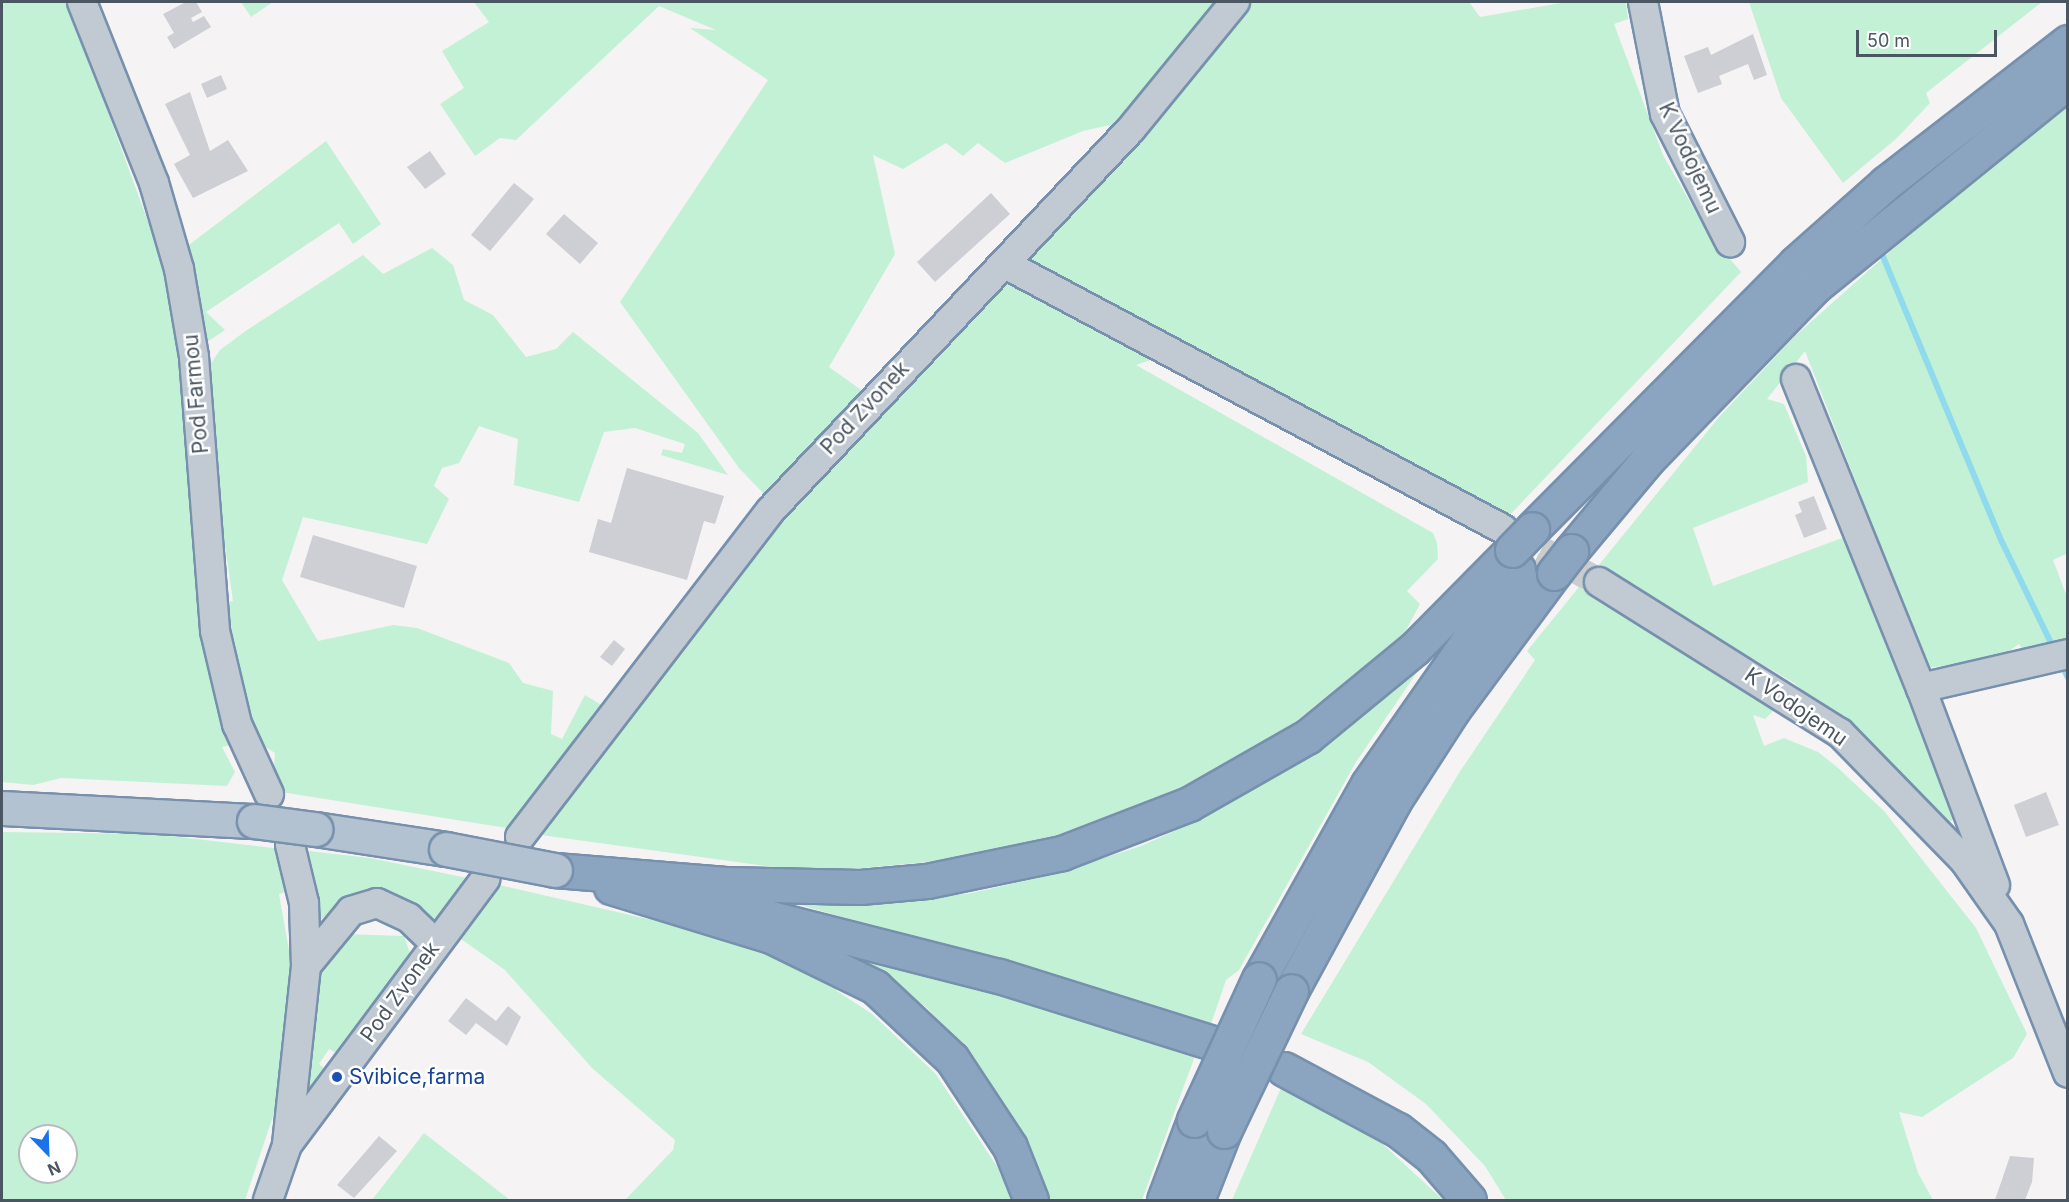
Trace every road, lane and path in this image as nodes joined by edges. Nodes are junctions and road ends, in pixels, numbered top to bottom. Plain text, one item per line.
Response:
1 (82, 2) edge
2 (1235, 2) edge
3 (1643, 2) edge
4 (2067, 42) edge
5 (2067, 81) edge
6 (1730, 242) dead end
7 (1005, 264) junction
8 (1796, 379) dead end
9 (1535, 547) junction
10 (1599, 582) tunnel mouth
11 (2067, 654) edge
12 (1922, 688) junction
13 (2, 808) edge
14 (261, 808) junction
15 (302, 837) junction
16 (520, 837) dead end
17 (555, 870) junction
18 (486, 879) dead end
19 (2009, 924) junction
20 (435, 943) junction
21 (306, 966) junction
22 (1209, 1042) dead end
23 (1284, 1069) dead end
24 (2067, 1073) edge
25 (287, 1145) junction
26 (268, 1200) edge
27 (1031, 1200) edge
28 (1164, 1200) edge
29 (1197, 1200) edge
30 (1469, 1200) edge

1 - 14 street, Pod Farmou
2 - 7 street, Pod Zvonek
3 - 6 street, K Vodojemu
4 - 9 highway
5 - 9 highway
7 - 9 street
7 - 16 street, Pod Zvonek
8 - 12 street, K Vodojemu
9 - 17 highway
9 - 28 highway, bridge
9 - 29 highway, bridge
10 - 19 street, K Vodojemu
11 - 12 street
12 - 19 street, K Vodojemu
13 - 14 main road
14 - 15 main road, bridge
15 - 17 main road, bridge
15 - 21 street
17 - 22 highway
17 - 27 highway
18 - 20 street, Pod Zvonek
19 - 24 street, K Vodojemu
20 - 21 street
20 - 25 street, Pod Zvonek
21 - 25 street
23 - 30 highway
25 - 26 street, Pod Zvonek

